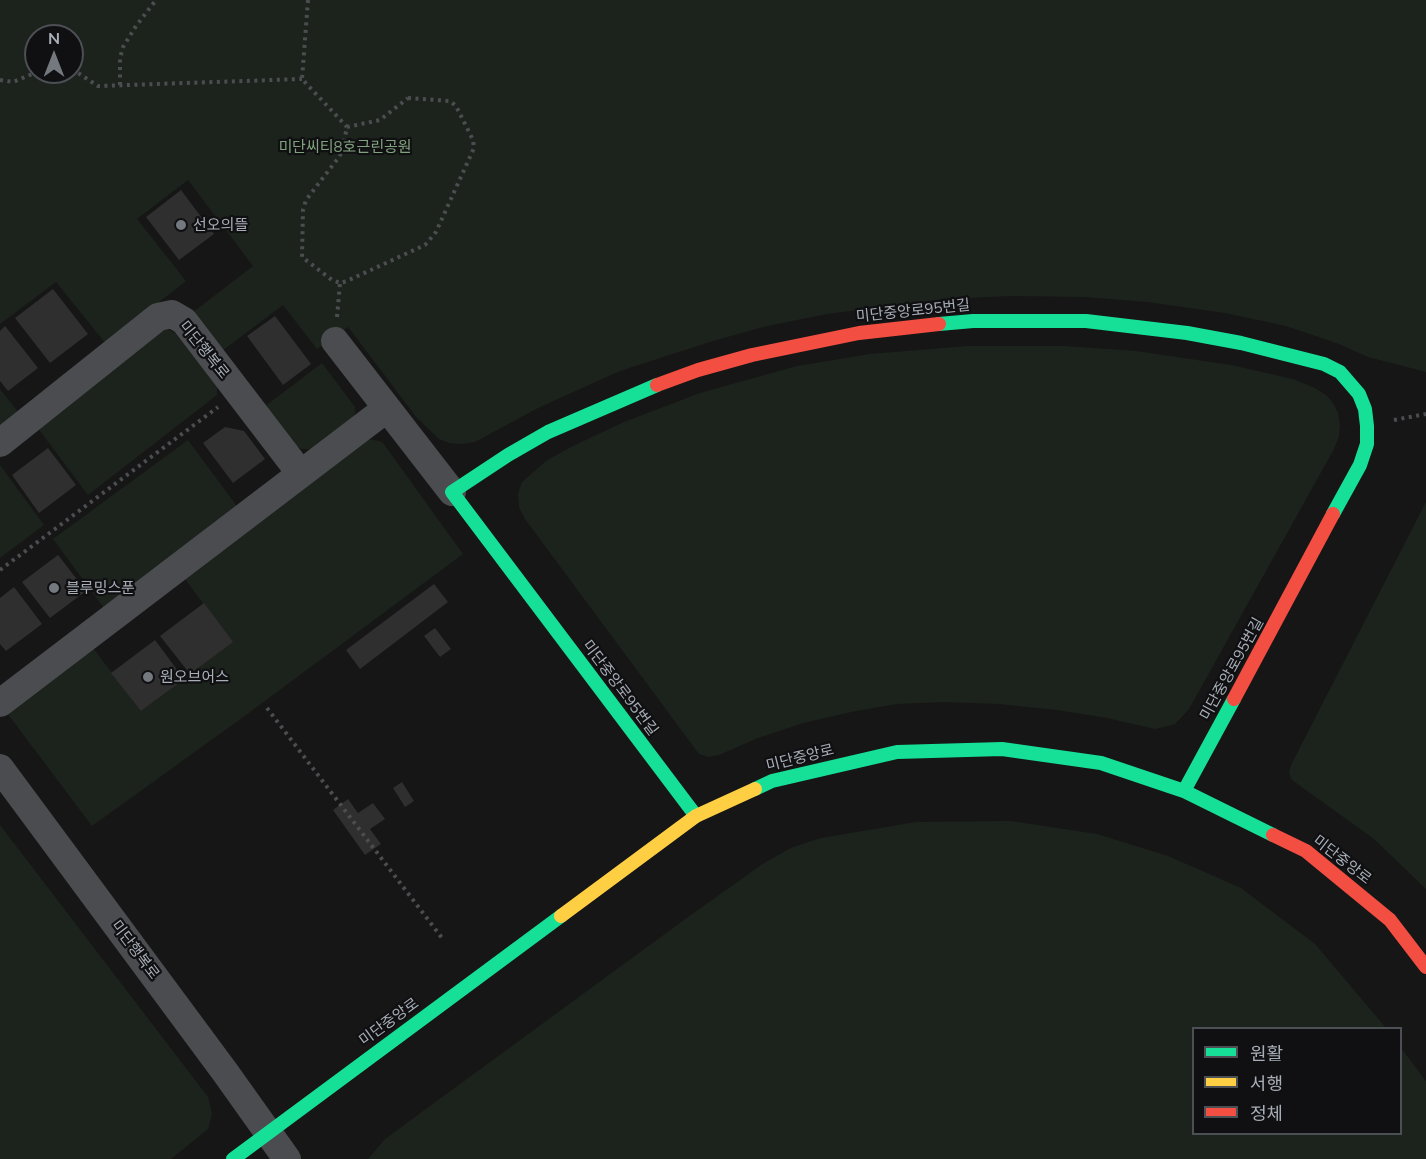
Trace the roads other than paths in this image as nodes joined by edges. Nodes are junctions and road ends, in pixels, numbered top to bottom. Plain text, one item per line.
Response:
1 (335, 341) road end
2 (386, 409) junction
3 (0, 443) edge
4 (301, 474) junction
5 (452, 492) junction
6 (0, 704) edge
7 (0, 768) edge
8 (1184, 790) junction
9 (696, 816) junction
10 (1426, 968) edge
11 (267, 1133) junction
12 (233, 1159) edge
13 (287, 1159) edge

1 - 2 street
2 - 4 street
2 - 5 street
3 - 4 street, 미단행복로
4 - 6 street
5 - 8 street, 미단중앙로95번길
5 - 9 street, 미단중앙로95번길
7 - 11 street, 미단행복로
8 - 9 street, 미단중앙로
8 - 10 street, 미단중앙로
9 - 11 street, 미단중앙로
11 - 12 street, 미단중앙로
11 - 13 street, 미단행복로

